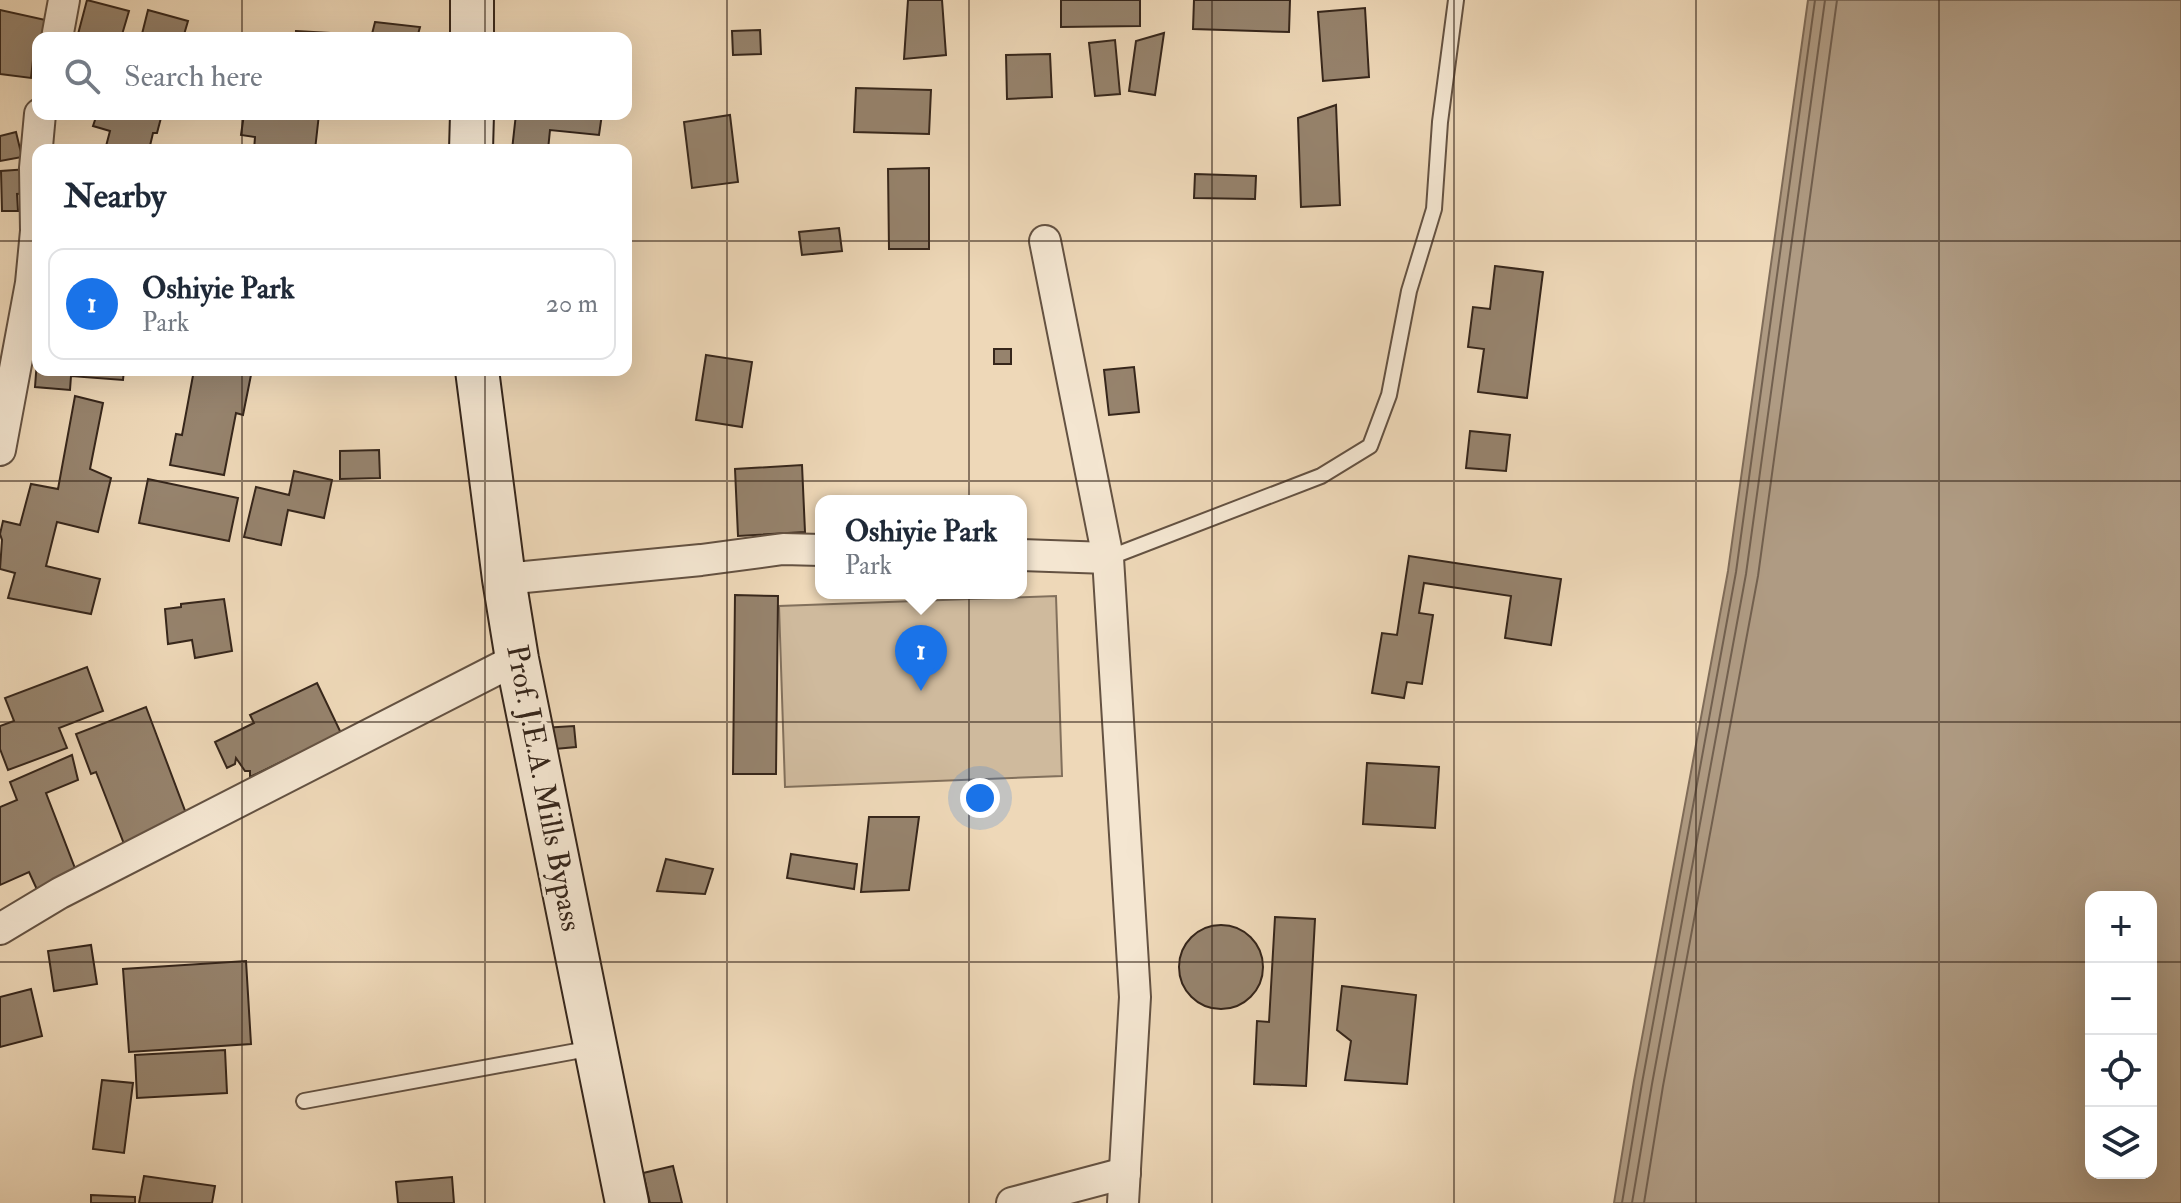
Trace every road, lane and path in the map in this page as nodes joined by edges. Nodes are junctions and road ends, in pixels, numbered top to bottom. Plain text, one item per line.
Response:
1 (64, 0) edge
2 (472, 0) edge
3 (1456, 0) edge
4 (58, 32) edge
5 (472, 32) edge
6 (39, 120) edge
7 (472, 120) edge
8 (37, 144) edge
9 (471, 144) edge
10 (1045, 241) dead end
11 (32, 273) edge
12 (478, 376) edge
13 (0, 450) edge
14 (815, 550) edge
15 (1027, 555) edge
16 (1108, 558) junction
17 (504, 579) junction
18 (517, 659) junction
19 (0, 929) edge
20 (597, 1048) junction
21 (304, 1101) dead end
22 (1124, 1188) edge
23 (627, 1203) edge
24 (1012, 1203) edge

1 - 4 street
2 - 5 street
3 - 16 lane
6 - 8 street
7 - 9 street
10 - 16 street
11 - 13 street
12 - 17 street, Prof. J.E.A. Mills Bypass
14 - 17 street
15 - 16 street
16 - 22 street
17 - 18 street, Prof. J.E.A. Mills Bypass
18 - 19 street
18 - 20 street, Prof. J.E.A. Mills Bypass
20 - 21 lane
20 - 23 street, Prof. J.E.A. Mills Bypass
22 - 24 street

